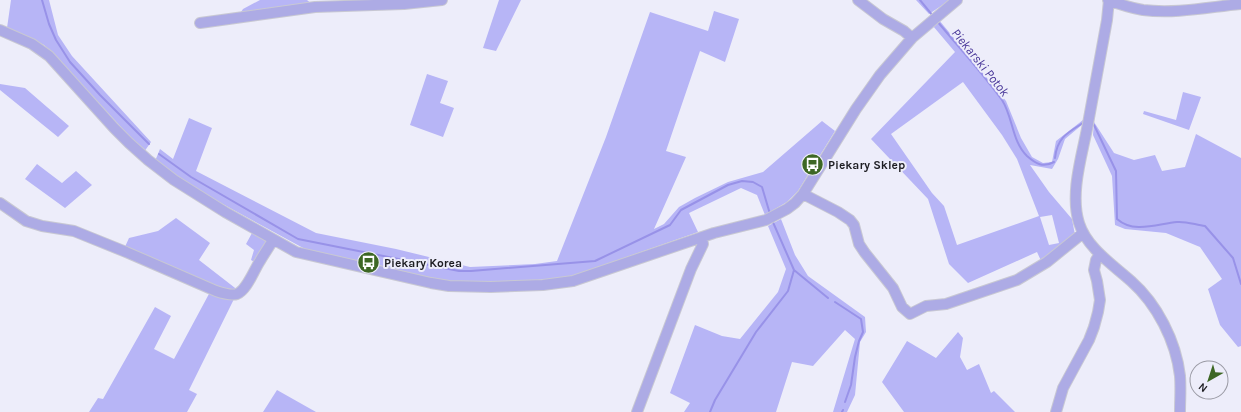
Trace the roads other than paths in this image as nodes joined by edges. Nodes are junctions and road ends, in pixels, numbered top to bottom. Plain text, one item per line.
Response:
1 (442, 0) edge
2 (858, 0) edge
3 (957, 0) edge
4 (1108, 0) edge
5 (1241, 4) edge
6 (200, 23) dead end
7 (0, 30) edge
8 (912, 38) junction
9 (803, 194) junction
10 (0, 203) edge
11 (1083, 232) junction
12 (702, 237) junction
13 (274, 240) junction
14 (1100, 254) junction
15 (637, 412) edge
16 (1056, 412) edge
17 (1180, 412) edge

1 - 6 street
2 - 8 street
3 - 8 street
4 - 5 street
4 - 11 street
7 - 13 street
8 - 9 street
9 - 11 street
9 - 12 street
10 - 13 street
11 - 14 street
12 - 13 street
12 - 15 street
14 - 16 street
14 - 17 street

